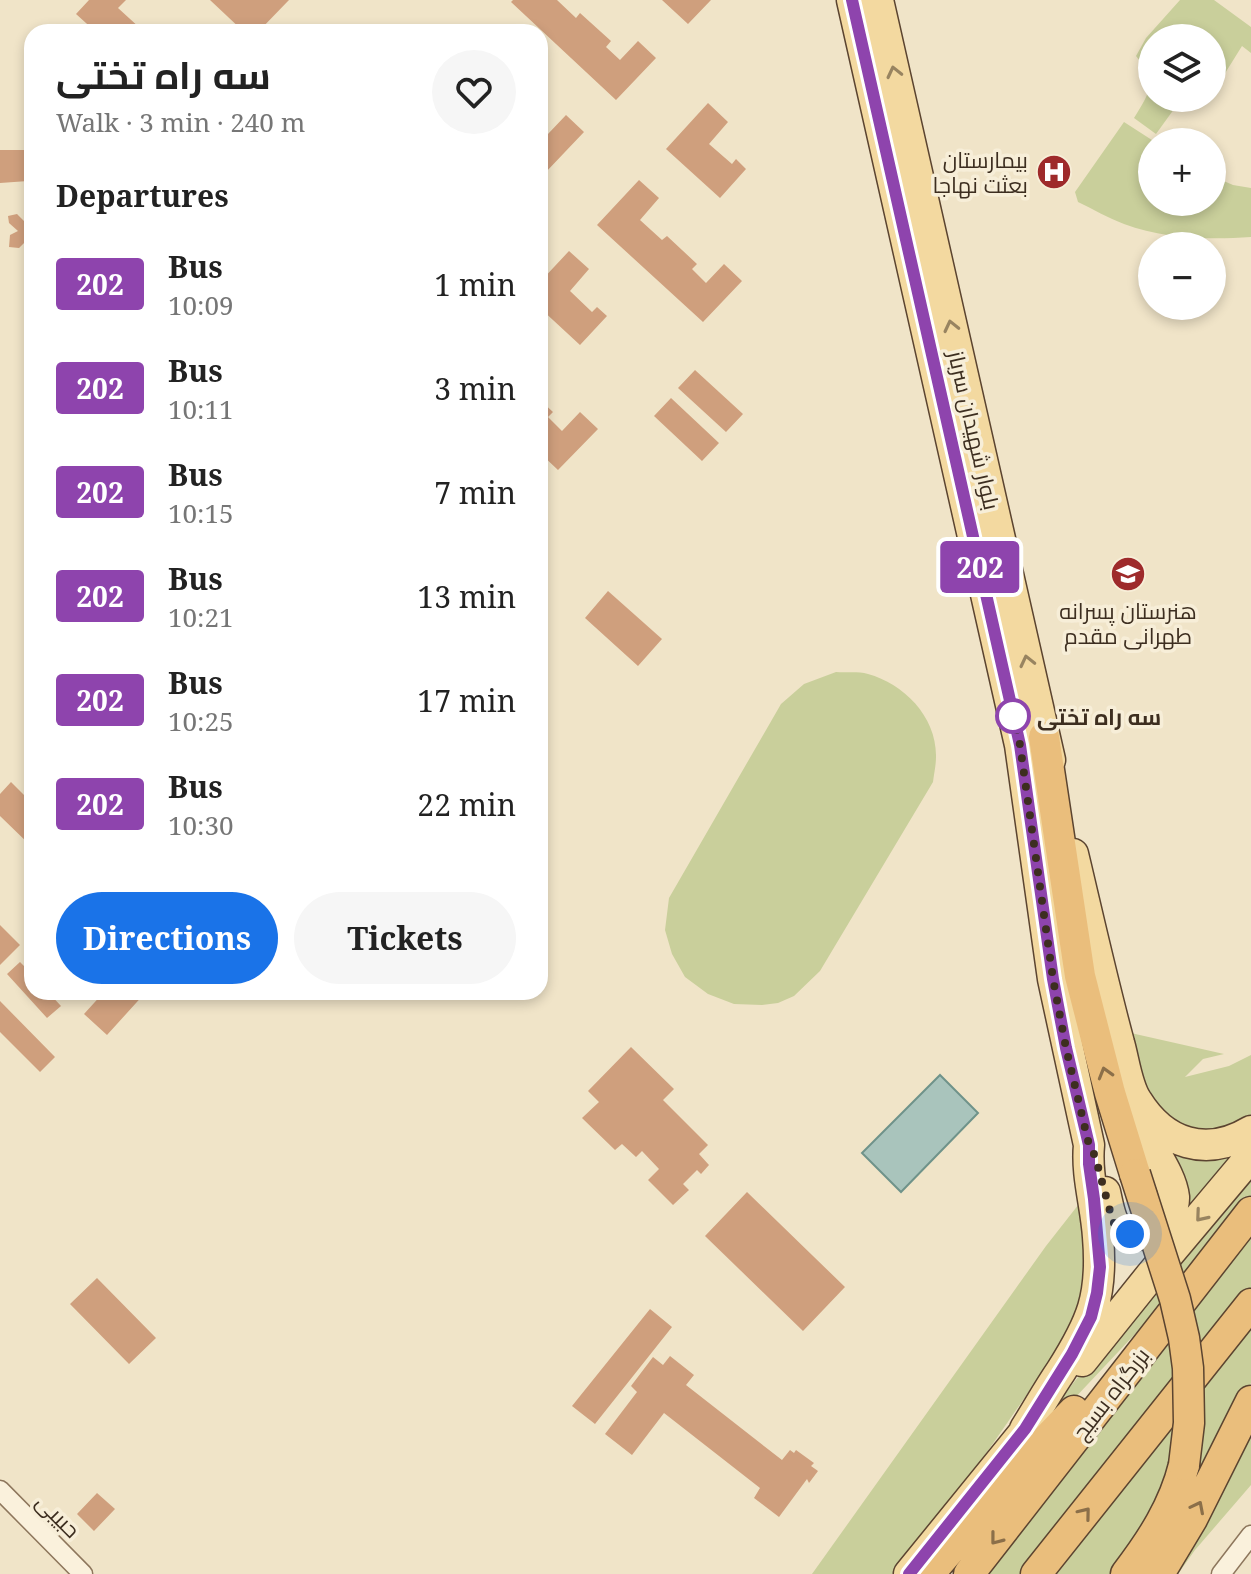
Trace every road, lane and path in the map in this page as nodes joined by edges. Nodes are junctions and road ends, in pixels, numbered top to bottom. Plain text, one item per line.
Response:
1 (852, 0) edge
2 (878, 0) edge
3 (1044, 737) junction
4 (1134, 1098) junction
5 (1251, 1131) edge
6 (1089, 1145) junction
7 (1251, 1156) edge
8 (1251, 1212) edge
9 (1251, 1304) edge
10 (1164, 1323) junction
11 (1251, 1401) edge
12 (1025, 1429) junction
13 (0, 1490) edge
14 (1251, 1535) edge
15 (83, 1574) edge
16 (909, 1574) edge
17 (929, 1574) edge
18 (969, 1574) edge
19 (1036, 1574) edge
20 (1126, 1574) edge
21 (1159, 1574) edge
22 (1221, 1574) edge

1 - 6 main road, بلوار شهیدان سرباز
3 -> 2 main road, بلوار شهیدان سرباز
3 - 4 main road, بلوار شهیدان سرباز
20 -> 3 highway, bridge
4 - 5 main road, بلوار شهیدان سرباز
4 - 6 main road
6 - 12 main road, بلوار شهیدان سرباز
7 -> 12 main road
8 - 10 highway, بزرگراه بسیج
19 -> 9 highway
10 - 17 highway
10 -> 18 highway, بزرگراه بسیج
21 -> 11 highway
12 - 16 main road
13 - 15 street, حبیبی
14 - 22 street

